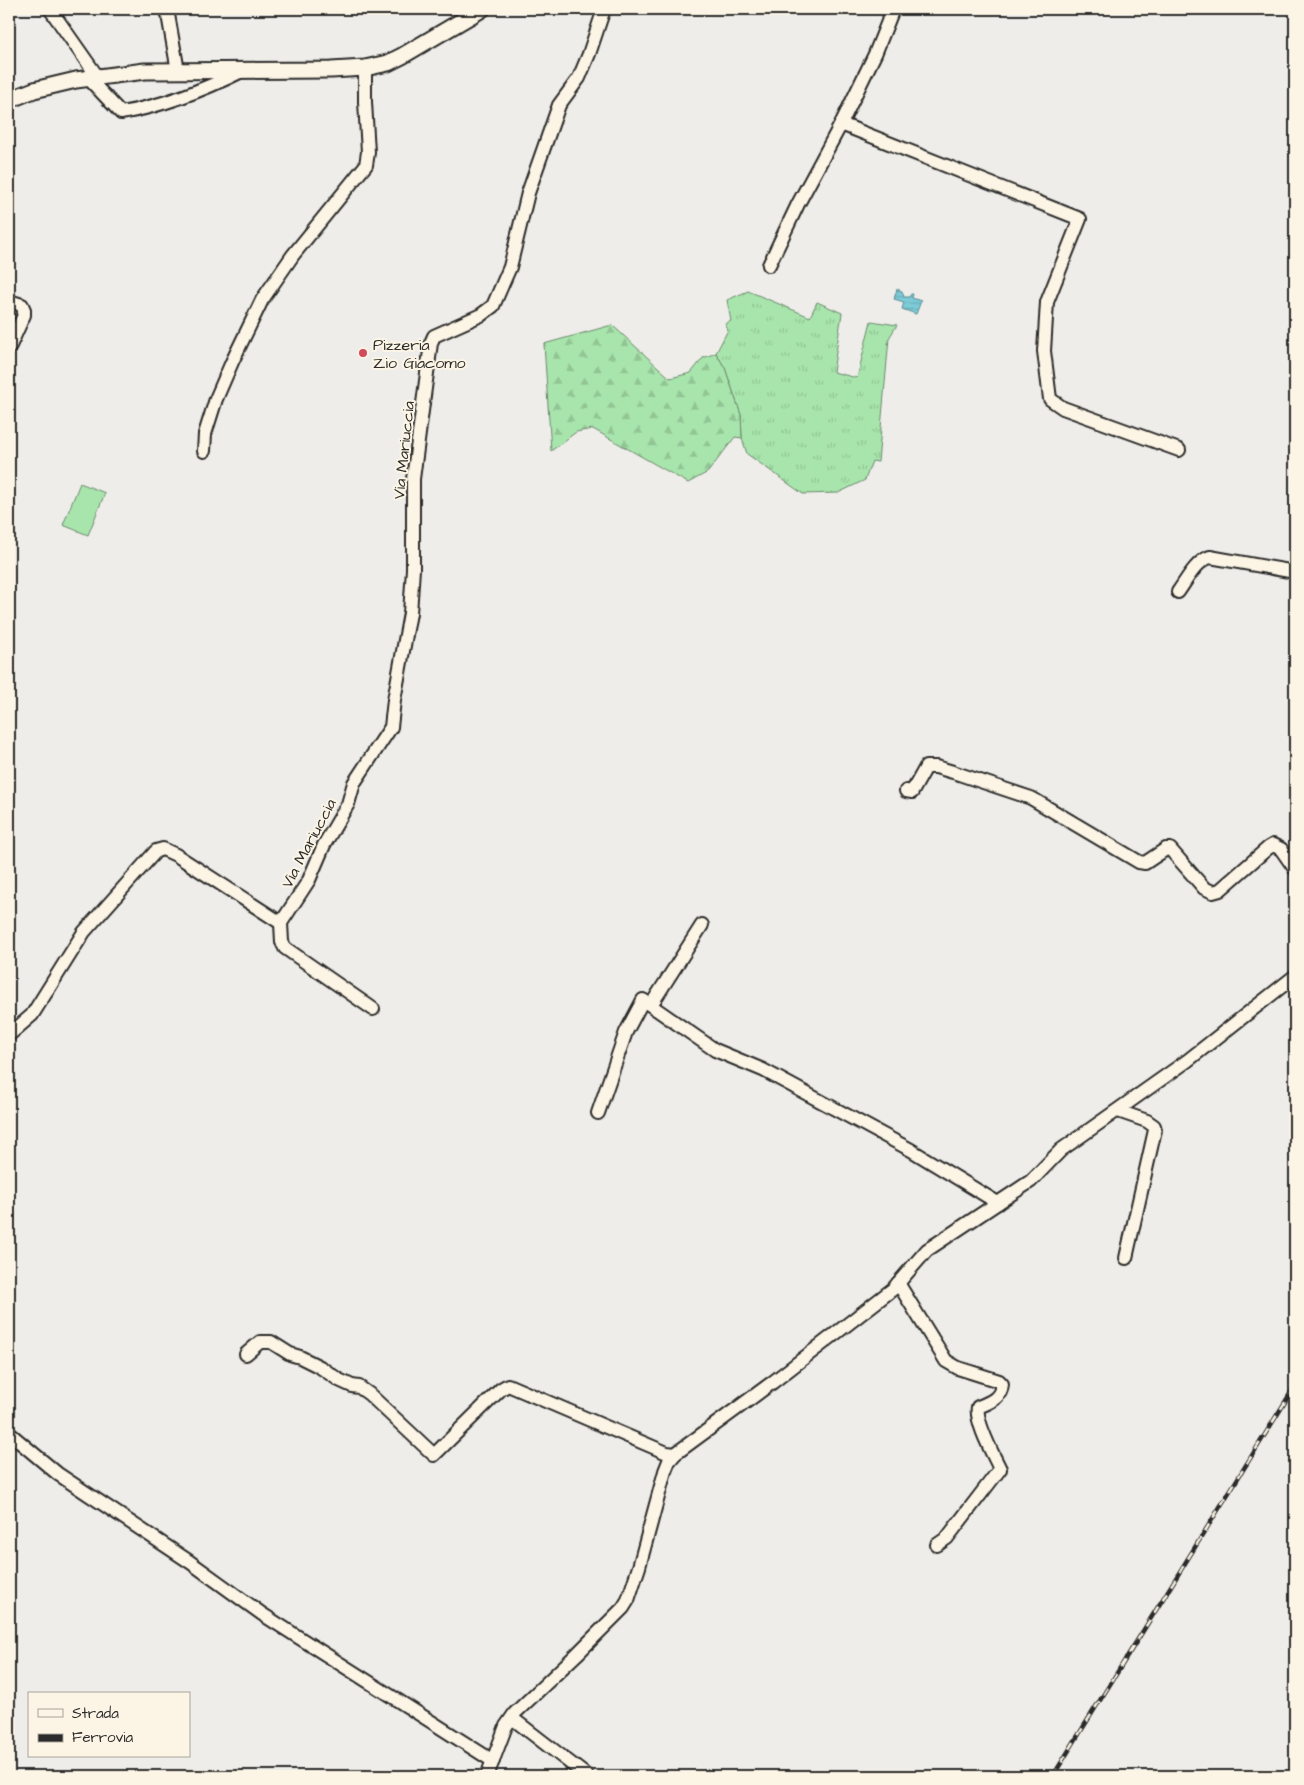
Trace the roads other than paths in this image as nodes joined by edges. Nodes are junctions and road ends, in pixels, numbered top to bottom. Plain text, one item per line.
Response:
1 (50, 9) edge
2 (167, 9) edge
3 (482, 9) edge
4 (604, 9) edge
5 (892, 9) edge
6 (365, 68) junction
7 (244, 70) junction
8 (178, 71) junction
9 (92, 77) junction
10 (9, 100) edge
11 (841, 124) junction
12 (769, 266) dead end
13 (9, 301) edge
14 (9, 348) edge
15 (1179, 450) dead end
16 (204, 451) dead end
17 (1295, 572) edge
18 (1178, 592) dead end
19 (906, 791) dead end
20 (1295, 869) edge
21 (282, 923) junction
22 (702, 925) dead end
23 (1295, 976) edge
24 (651, 1005) junction
25 (373, 1009) dead end
26 (9, 1035) edge
27 (1118, 1111) junction
28 (598, 1113) dead end
29 (998, 1203) junction
30 (1126, 1258) dead end
31 (898, 1283) junction
32 (246, 1354) dead end
33 (9, 1433) edge
34 (675, 1454) junction
35 (937, 1544) dead end
36 (512, 1718) junction
37 (493, 1761) junction
38 (487, 1776) edge
39 (587, 1776) edge

1 - 9 street
2 - 8 street
3 - 6 main road
4 - 21 street, Via Mariuccia
5 - 11 street
6 - 7 main road
6 - 16 street
7 - 8 main road
7 - 9 street
8 - 9 main road
9 - 10 main road
11 - 12 street
11 - 15 street
13 - 14 street
17 - 18 street
19 - 20 street
21 - 25 street
21 - 26 street
22 - 24 street
23 - 27 street
24 - 28 street
24 - 29 street
27 - 29 street
27 - 30 street
29 - 31 street
31 - 34 street
31 - 35 street
32 - 34 street
33 - 37 street
34 - 36 street
36 - 37 street
36 - 39 street
37 - 38 street

